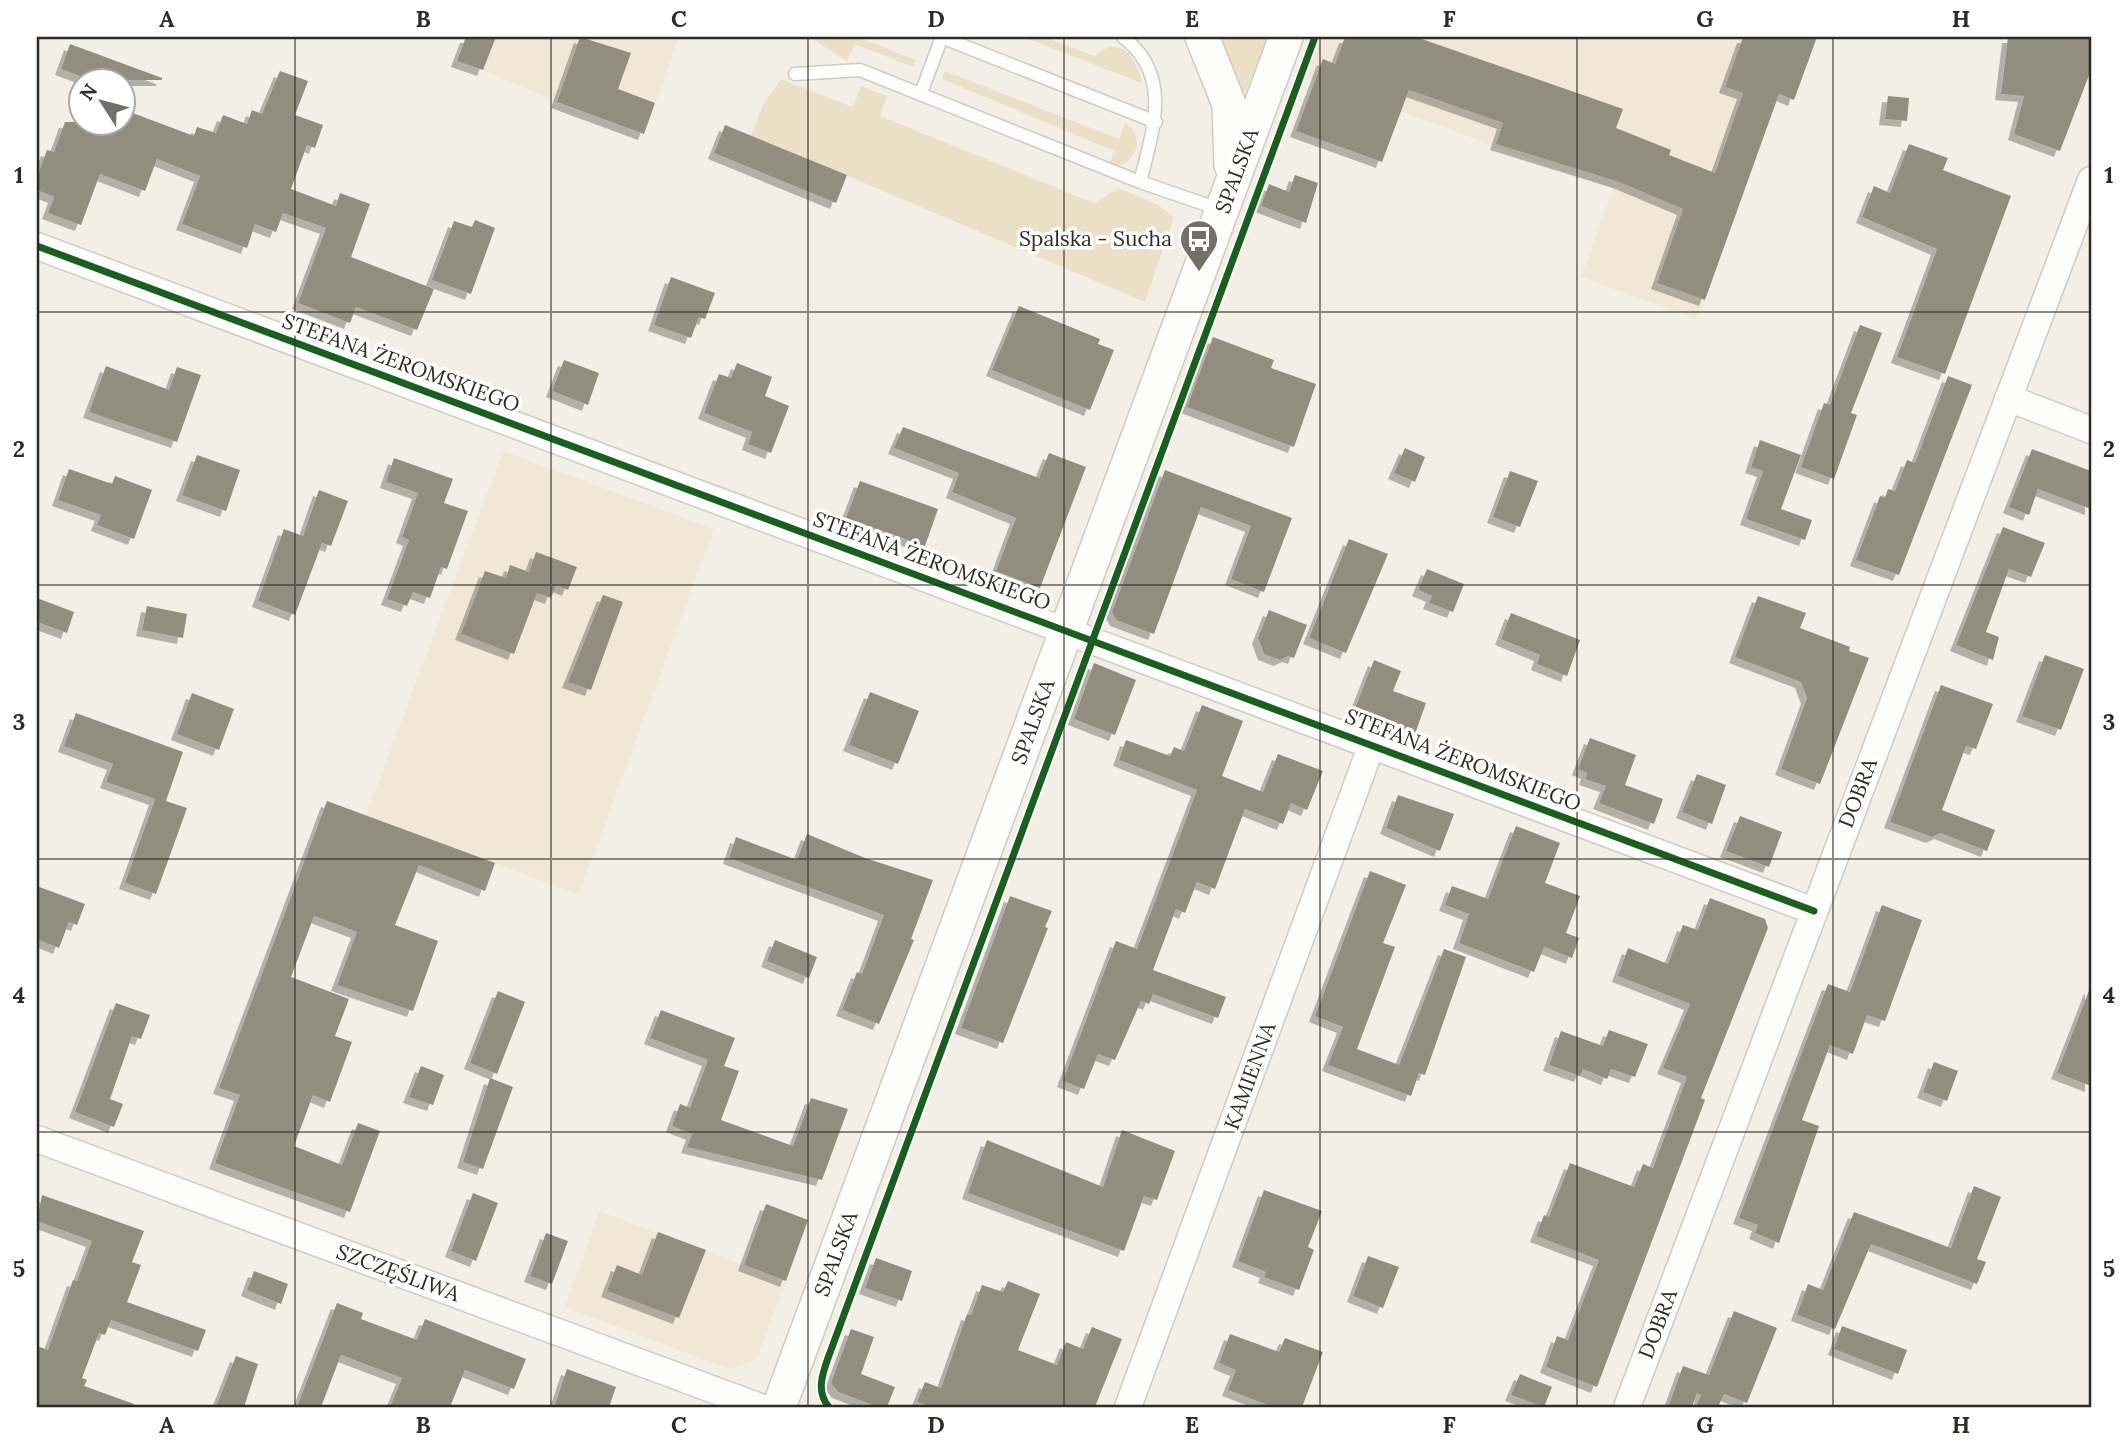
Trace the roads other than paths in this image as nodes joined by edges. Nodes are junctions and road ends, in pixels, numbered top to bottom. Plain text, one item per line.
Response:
1 (941, 37) edge
2 (1123, 37) edge
3 (1202, 37) edge
4 (1286, 37) edge
5 (795, 74) dead end
6 (920, 93) junction
7 (1156, 122) junction
8 (2091, 180) edge
9 (1140, 182) junction
10 (1227, 199) junction
11 (37, 246) edge
12 (2008, 398) junction
13 (2091, 430) edge
14 (1067, 630) junction
15 (1372, 744) junction
16 (1814, 911) junction
17 (37, 1139) edge
18 (760, 1407) edge
19 (779, 1407) edge
20 (1128, 1407) edge
21 (1627, 1407) edge

1 - 6 lane
1 - 7 lane
2 - 7 lane
3 - 10 street
4 - 10 street, SPALSKA
5 - 6 lane
6 - 9 lane
7 - 9 lane
8 - 12 street, DOBRA
9 - 10 lane
10 - 14 street, SPALSKA
11 - 14 street, STEFANA ŻEROMSKIEGO
12 - 13 street
12 - 16 street, DOBRA
14 - 15 street, STEFANA ŻEROMSKIEGO
14 - 19 street, SPALSKA
15 - 16 street, STEFANA ŻEROMSKIEGO
15 - 20 street, KAMIENNA
16 - 21 street, DOBRA
17 - 18 street, SZCZĘŚLIWA

